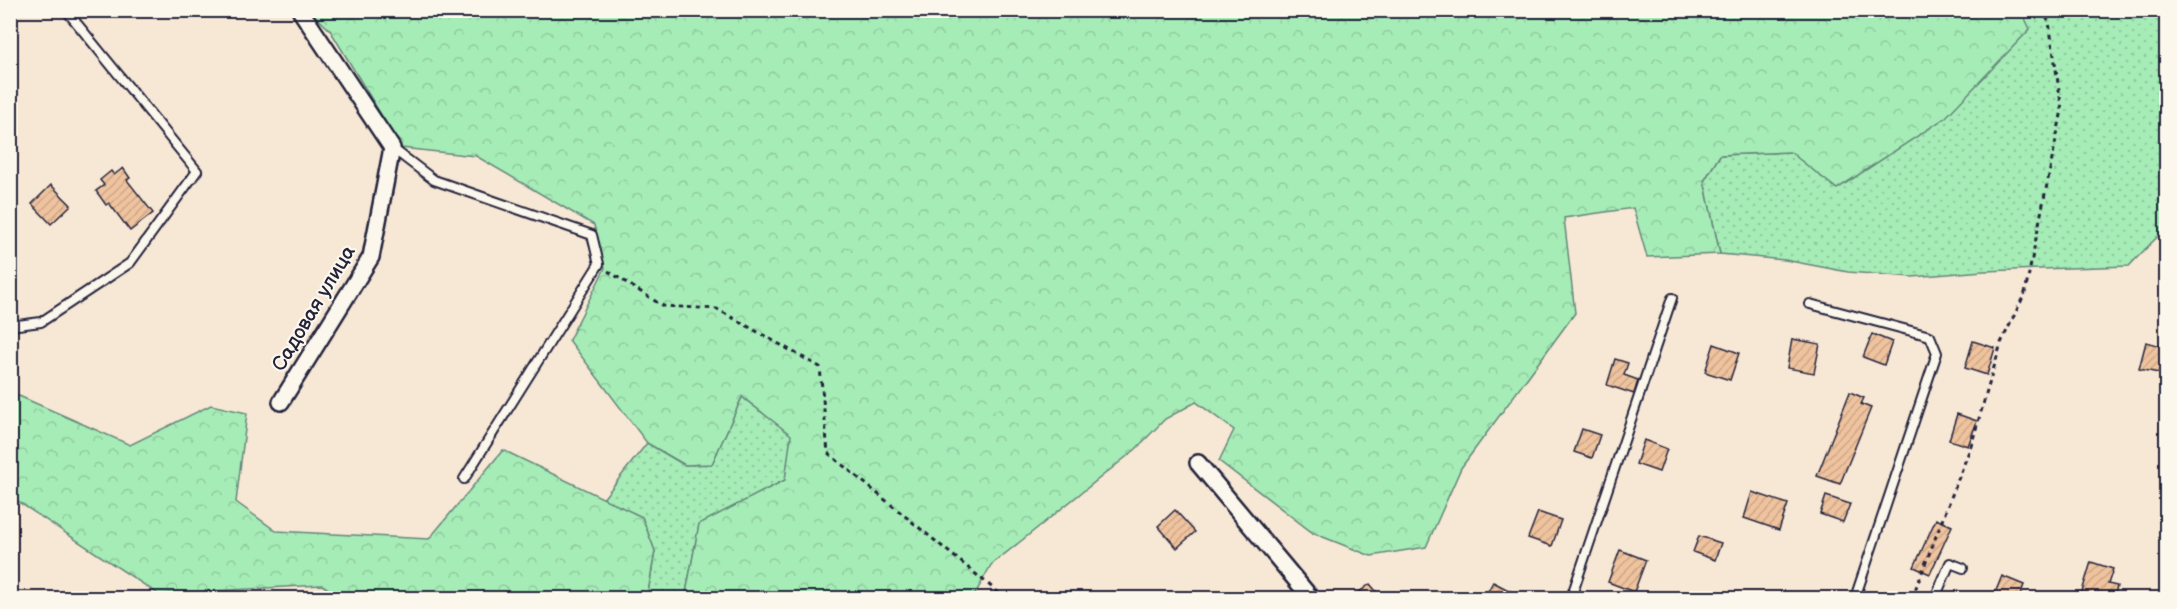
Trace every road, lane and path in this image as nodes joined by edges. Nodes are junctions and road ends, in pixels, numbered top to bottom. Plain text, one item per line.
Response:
1 (66, 10) edge
2 (300, 10) edge
3 (2042, 10) edge
4 (392, 148) junction
5 (598, 264) junction
6 (1672, 298) dead end
7 (1810, 304) dead end
8 (10, 326) edge
9 (281, 402) dead end
10 (1198, 463) dead end
11 (464, 479) dead end
12 (1963, 568) dead end
13 (2166, 593) edge
14 (1005, 598) edge
15 (1311, 598) edge
16 (1571, 598) edge
17 (1855, 598) edge
18 (1912, 598) edge
19 (1935, 598) edge
20 (2164, 598) edge

1 - 8 lane
2 - 4 street
3 - 18 path
4 - 5 lane
4 - 9 street, Садовая улица
5 - 11 lane
5 - 14 path
6 - 16 lane
7 - 17 lane
10 - 15 street
12 - 19 lane
13 - 20 lane

